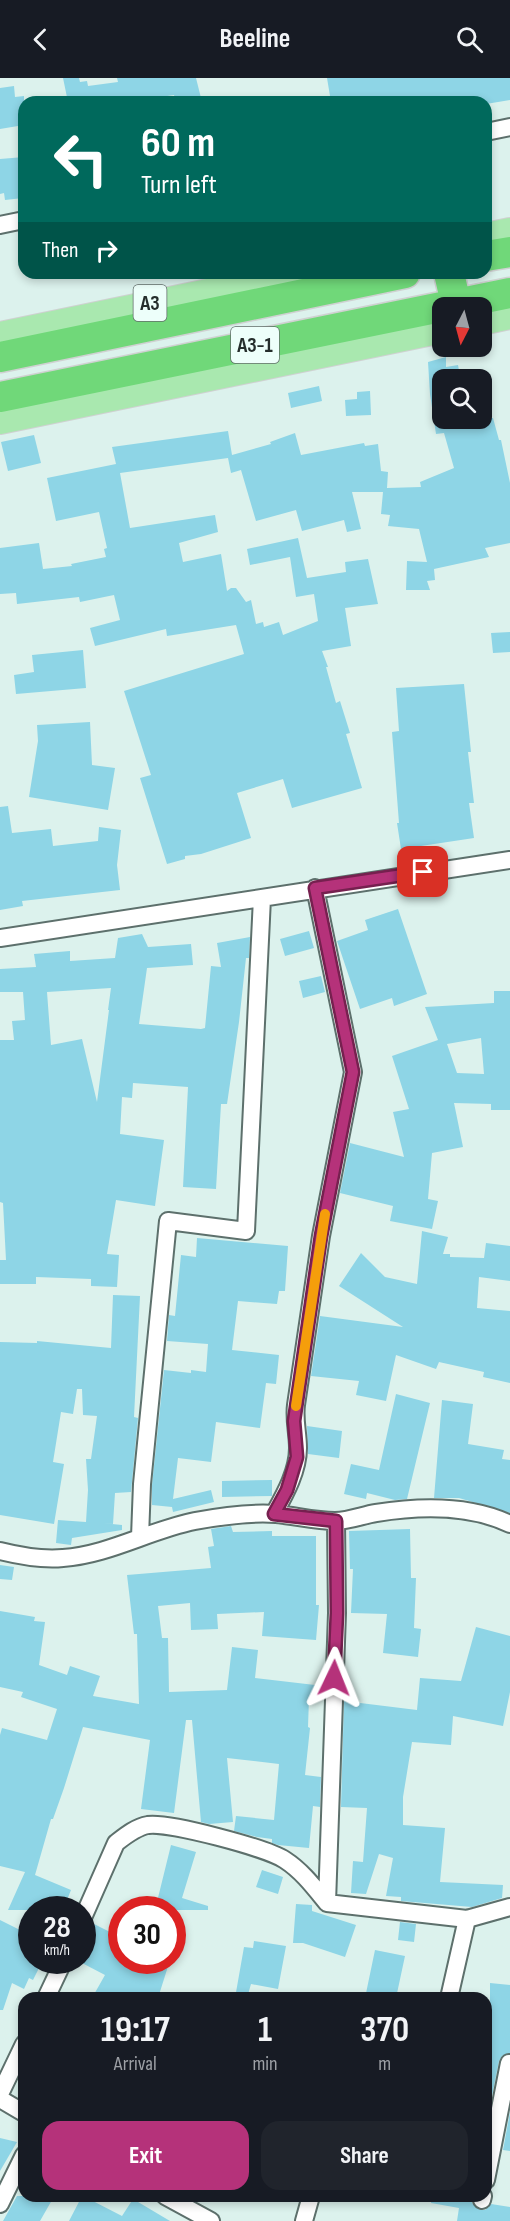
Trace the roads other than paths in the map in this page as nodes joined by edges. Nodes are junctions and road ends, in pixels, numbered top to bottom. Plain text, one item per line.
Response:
1 (510, 127) edge
2 (492, 131) edge
3 (18, 221) edge
4 (0, 225) edge
5 (510, 231) edge
6 (492, 235) edge
7 (510, 252) edge
8 (492, 255) edge
9 (271, 279) edge
10 (376, 279) edge
11 (449, 279) edge
12 (510, 293) edge
13 (449, 297) edge
14 (492, 300) edge
15 (510, 316) edge
16 (432, 320) edge
17 (492, 320) edge
18 (432, 321) edge
19 (0, 335) edge
20 (0, 357) edge
21 (0, 397) edge
22 (0, 421) edge
23 (510, 860) edge
24 (315, 888) junction
25 (262, 898) junction
26 (0, 938) edge
27 (274, 1514) junction
28 (336, 1521) junction
29 (510, 1524) edge
30 (140, 1537) junction
31 (0, 1551) edge
32 (93, 1896) edge
33 (327, 1903) junction
34 (510, 1907) edge
35 (467, 1918) junction
36 (57, 1974) edge
37 (49, 1992) edge
38 (450, 1992) edge
39 (18, 2056) edge
40 (509, 2063) edge
41 (0, 2094) edge
42 (0, 2099) edge
43 (18, 2110) edge
44 (492, 2149) edge
45 (18, 2167) edge
46 (176, 2202) edge
47 (309, 2202) edge
48 (0, 2204) edge
49 (211, 2221) edge
50 (304, 2221) edge

1 - 2 street
3 - 4 street
5 - 6 main road
7 - 8 highway
9 - 19 main road, A3
10 - 20 highway, A3-1
11 - 13 highway
12 - 14 highway, A3-1
15 - 17 main road
16 - 21 highway, A3-1
18 - 22 main road
23 - 24 street
24 - 25 street
24 - 27 street
25 - 26 street
25 - 30 street
27 - 28 street
27 - 30 street
28 - 29 street
28 - 33 street
30 - 31 street
32 - 33 street
33 - 35 street
34 - 35 street
35 - 38 street
36 - 37 street
39 - 41 street
40 - 44 street
42 - 43 street
45 - 48 street
46 - 49 street
47 - 50 street

